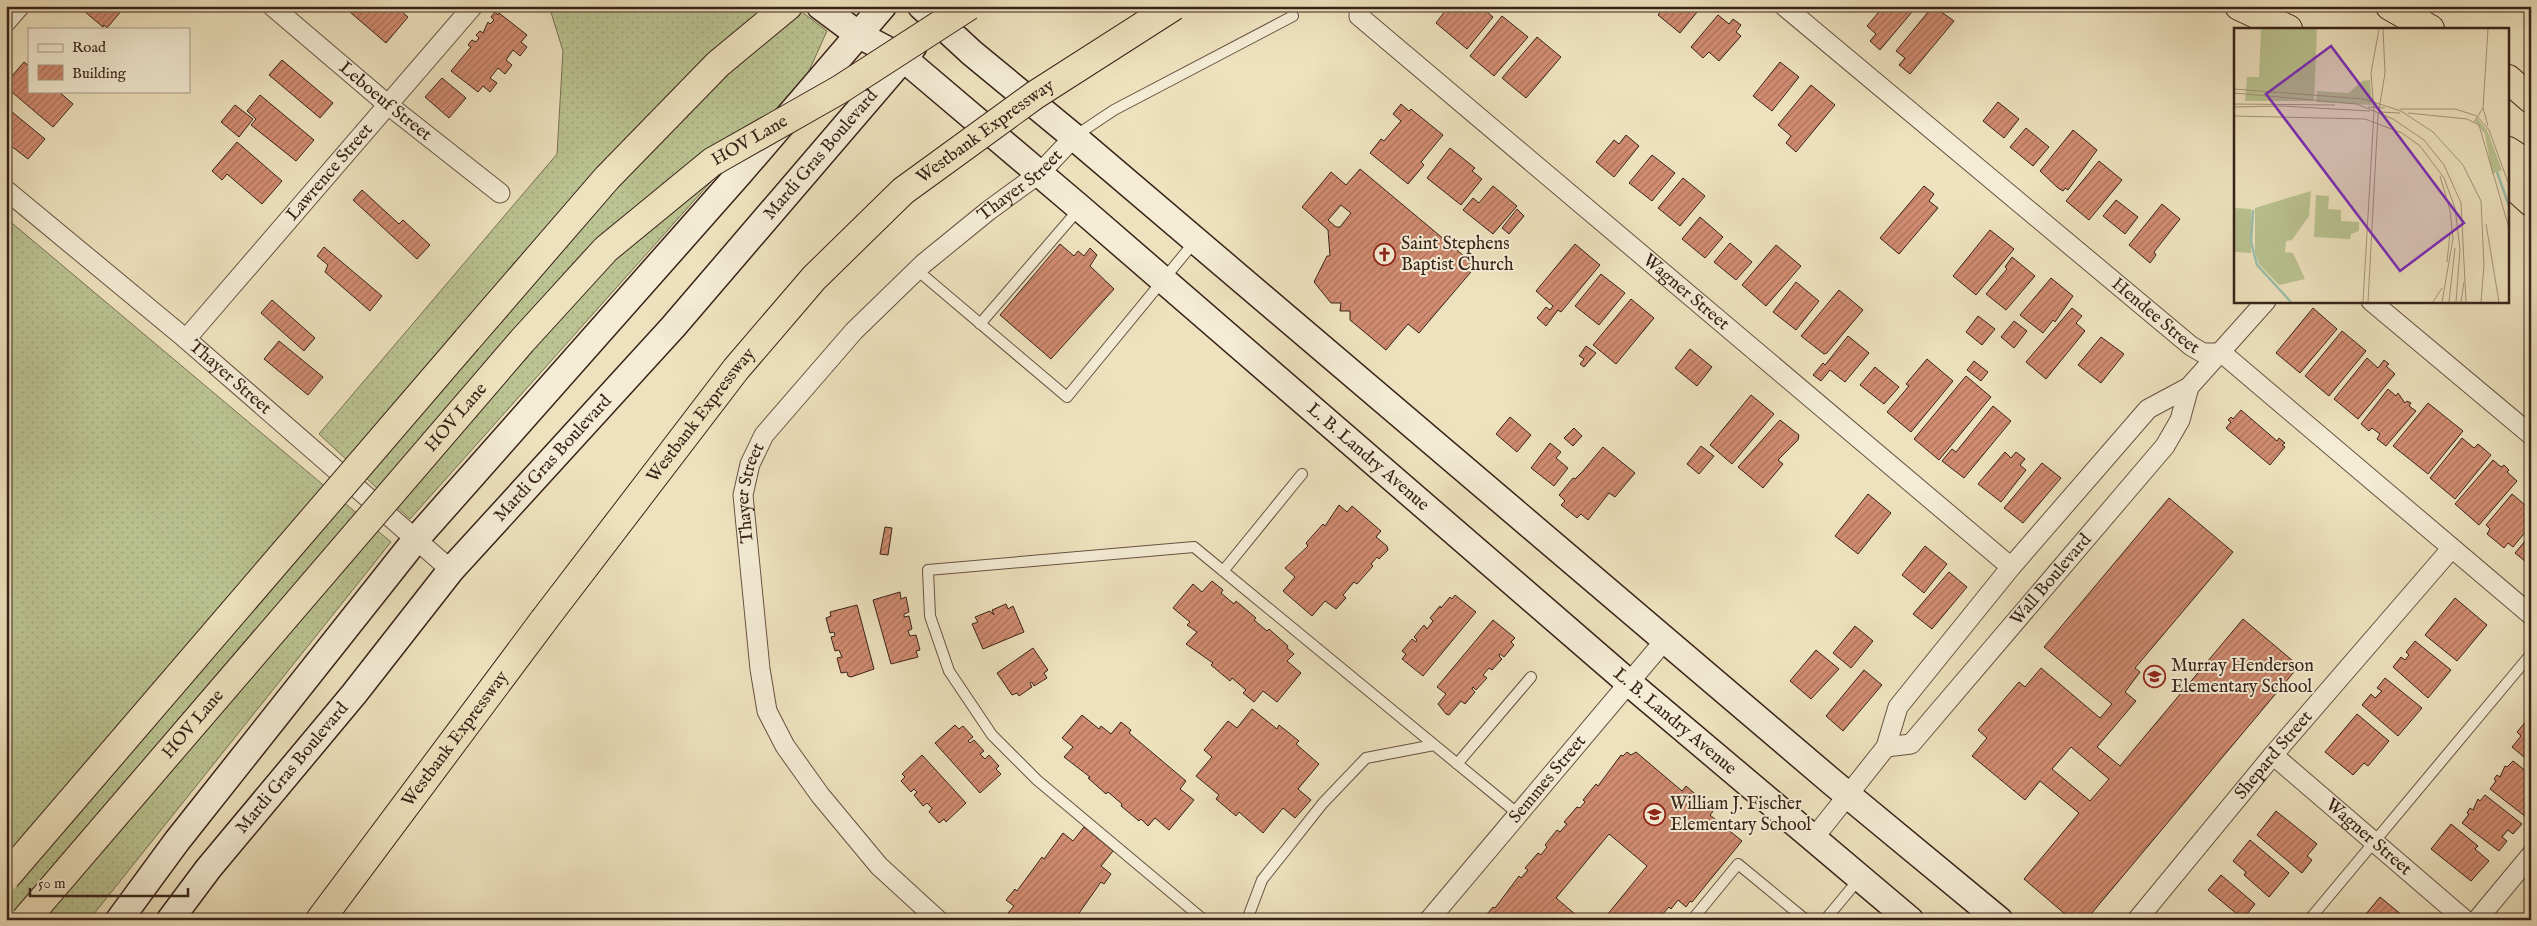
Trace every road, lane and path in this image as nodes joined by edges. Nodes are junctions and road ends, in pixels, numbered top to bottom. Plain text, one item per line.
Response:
1 (20, 6) edge
2 (272, 6) edge
3 (473, 6) edge
4 (788, 6) edge
5 (820, 6) edge
6 (883, 6) edge
7 (969, 6) edge
8 (1174, 6) edge
9 (1784, 6) edge
10 (2239, 6) edge
11 (2390, 6) edge
12 (934, 11) edge
13 (1360, 11) edge
14 (1293, 16) dead end
15 (6, 22) edge
16 (2286, 28) edge
17 (2428, 28) edge
18 (859, 35) junction
19 (903, 58) junction
20 (2510, 74) edge
21 (2510, 81) edge
22 (2531, 86) edge
23 (2531, 99) edge
24 (387, 104) junction
25 (1074, 137) junction
26 (2510, 152) edge
27 (2531, 166) edge
28 (1040, 173) junction
29 (2510, 183) edge
30 (6, 190) edge
31 (500, 193) dead end
32 (2531, 202) edge
33 (1080, 208) junction
34 (1196, 240) junction
35 (917, 270) junction
36 (1164, 280) junction
37 (2265, 302) edge
38 (2372, 302) edge
39 (980, 324) junction
40 (186, 339) junction
41 (2222, 353) junction
42 (2189, 387) junction
43 (2531, 435) edge
44 (1302, 474) dead end
45 (417, 538) junction
46 (2451, 549) junction
47 (2011, 567) junction
48 (451, 570) junction
49 (1224, 570) junction
50 (2531, 615) edge
51 (1665, 640) junction
52 (2531, 654) edge
53 (1531, 677) dead end
54 (1628, 682) junction
55 (1434, 745) junction
56 (1886, 747) junction
57 (2273, 755) junction
58 (1457, 764) junction
59 (1847, 795) junction
60 (1517, 813) junction
61 (1813, 839) junction
62 (2374, 843) junction
63 (2531, 855) edge
64 (6, 877) edge
65 (1860, 878) junction
66 (24, 920) edge
67 (119, 920) edge
68 (170, 920) edge
69 (320, 920) edge
70 (938, 920) edge
71 (1204, 920) edge
72 (1247, 920) edge
73 (1429, 920) edge
74 (1692, 920) edge
75 (1806, 920) edge
76 (1825, 920) edge
77 (1910, 920) edge
78 (1999, 920) edge
79 (2137, 920) edge
80 (2309, 920) edge
81 (2465, 920) edge
82 (2477, 920) edge

1 - 15 street
2 - 24 street, Leboeuf Street
3 - 24 street, Lawrence Street
4 - 64 highway, bridge
5 - 18 street, L. B. Landry Avenue
6 - 18 street
7 - 66 highway, HOV Lane, bridge
8 - 69 highway, Westbank Expressway, bridge
9 - 41 street, Hendee Street
10 - 16 highway
11 - 17 highway
12 - 19 street, Mardi Gras Boulevard
12 - 25 street
13 - 47 street, Wagner Street
14 - 25 lane
18 - 19 street, L. B. Landry Avenue
18 - 45 street
19 - 28 street, L. B. Landry Avenue
19 - 48 street, Mardi Gras Boulevard
20 - 22 highway
21 - 23 highway
24 - 31 street, Leboeuf Street
24 - 40 street, Lawrence Street
25 - 28 street, Thayer Street
25 - 34 street
26 - 27 highway
28 - 33 street, L. B. Landry Avenue
28 - 35 street, Thayer Street
29 - 32 highway
30 - 40 street, Thayer Street
33 - 36 street, L. B. Landry Avenue
33 - 39 lane
34 - 36 lane
34 - 51 street
35 - 39 lane
35 - 70 street, Thayer Street
36 - 39 lane
36 - 54 street, L. B. Landry Avenue
37 - 41 street, Wall Boulevard
38 - 43 street
40 - 45 street, Thayer Street
41 - 42 street, Wall Boulevard
41 - 46 street, Hendee Street
42 - 47 street, Wall Boulevard
42 - 56 street, Wall Boulevard
44 - 49 lane
45 - 48 street, Thayer Street
45 - 67 street
46 - 50 street, Hendee Street
46 - 57 street, Shepard Street
47 - 56 street, Wall Boulevard
48 - 68 street, Mardi Gras Boulevard
49 - 55 lane
49 - 71 lane
51 - 54 street, Semmes Street
51 - 59 street
52 - 62 lane
53 - 58 lane
54 - 60 street, Semmes Street
54 - 61 street, L. B. Landry Avenue
55 - 58 lane
55 - 72 lane
56 - 59 street, Wall Boulevard
57 - 62 street, Wagner Street
57 - 79 street, Shepard Street
58 - 60 lane
59 - 61 street, Wall Boulevard
59 - 78 street
60 - 73 street, Semmes Street
61 - 65 street, L. B. Landry Avenue
62 - 80 lane
62 - 81 street, Wagner Street
63 - 82 street
65 - 76 lane
65 - 77 street, L. B. Landry Avenue
74 - 75 lane

